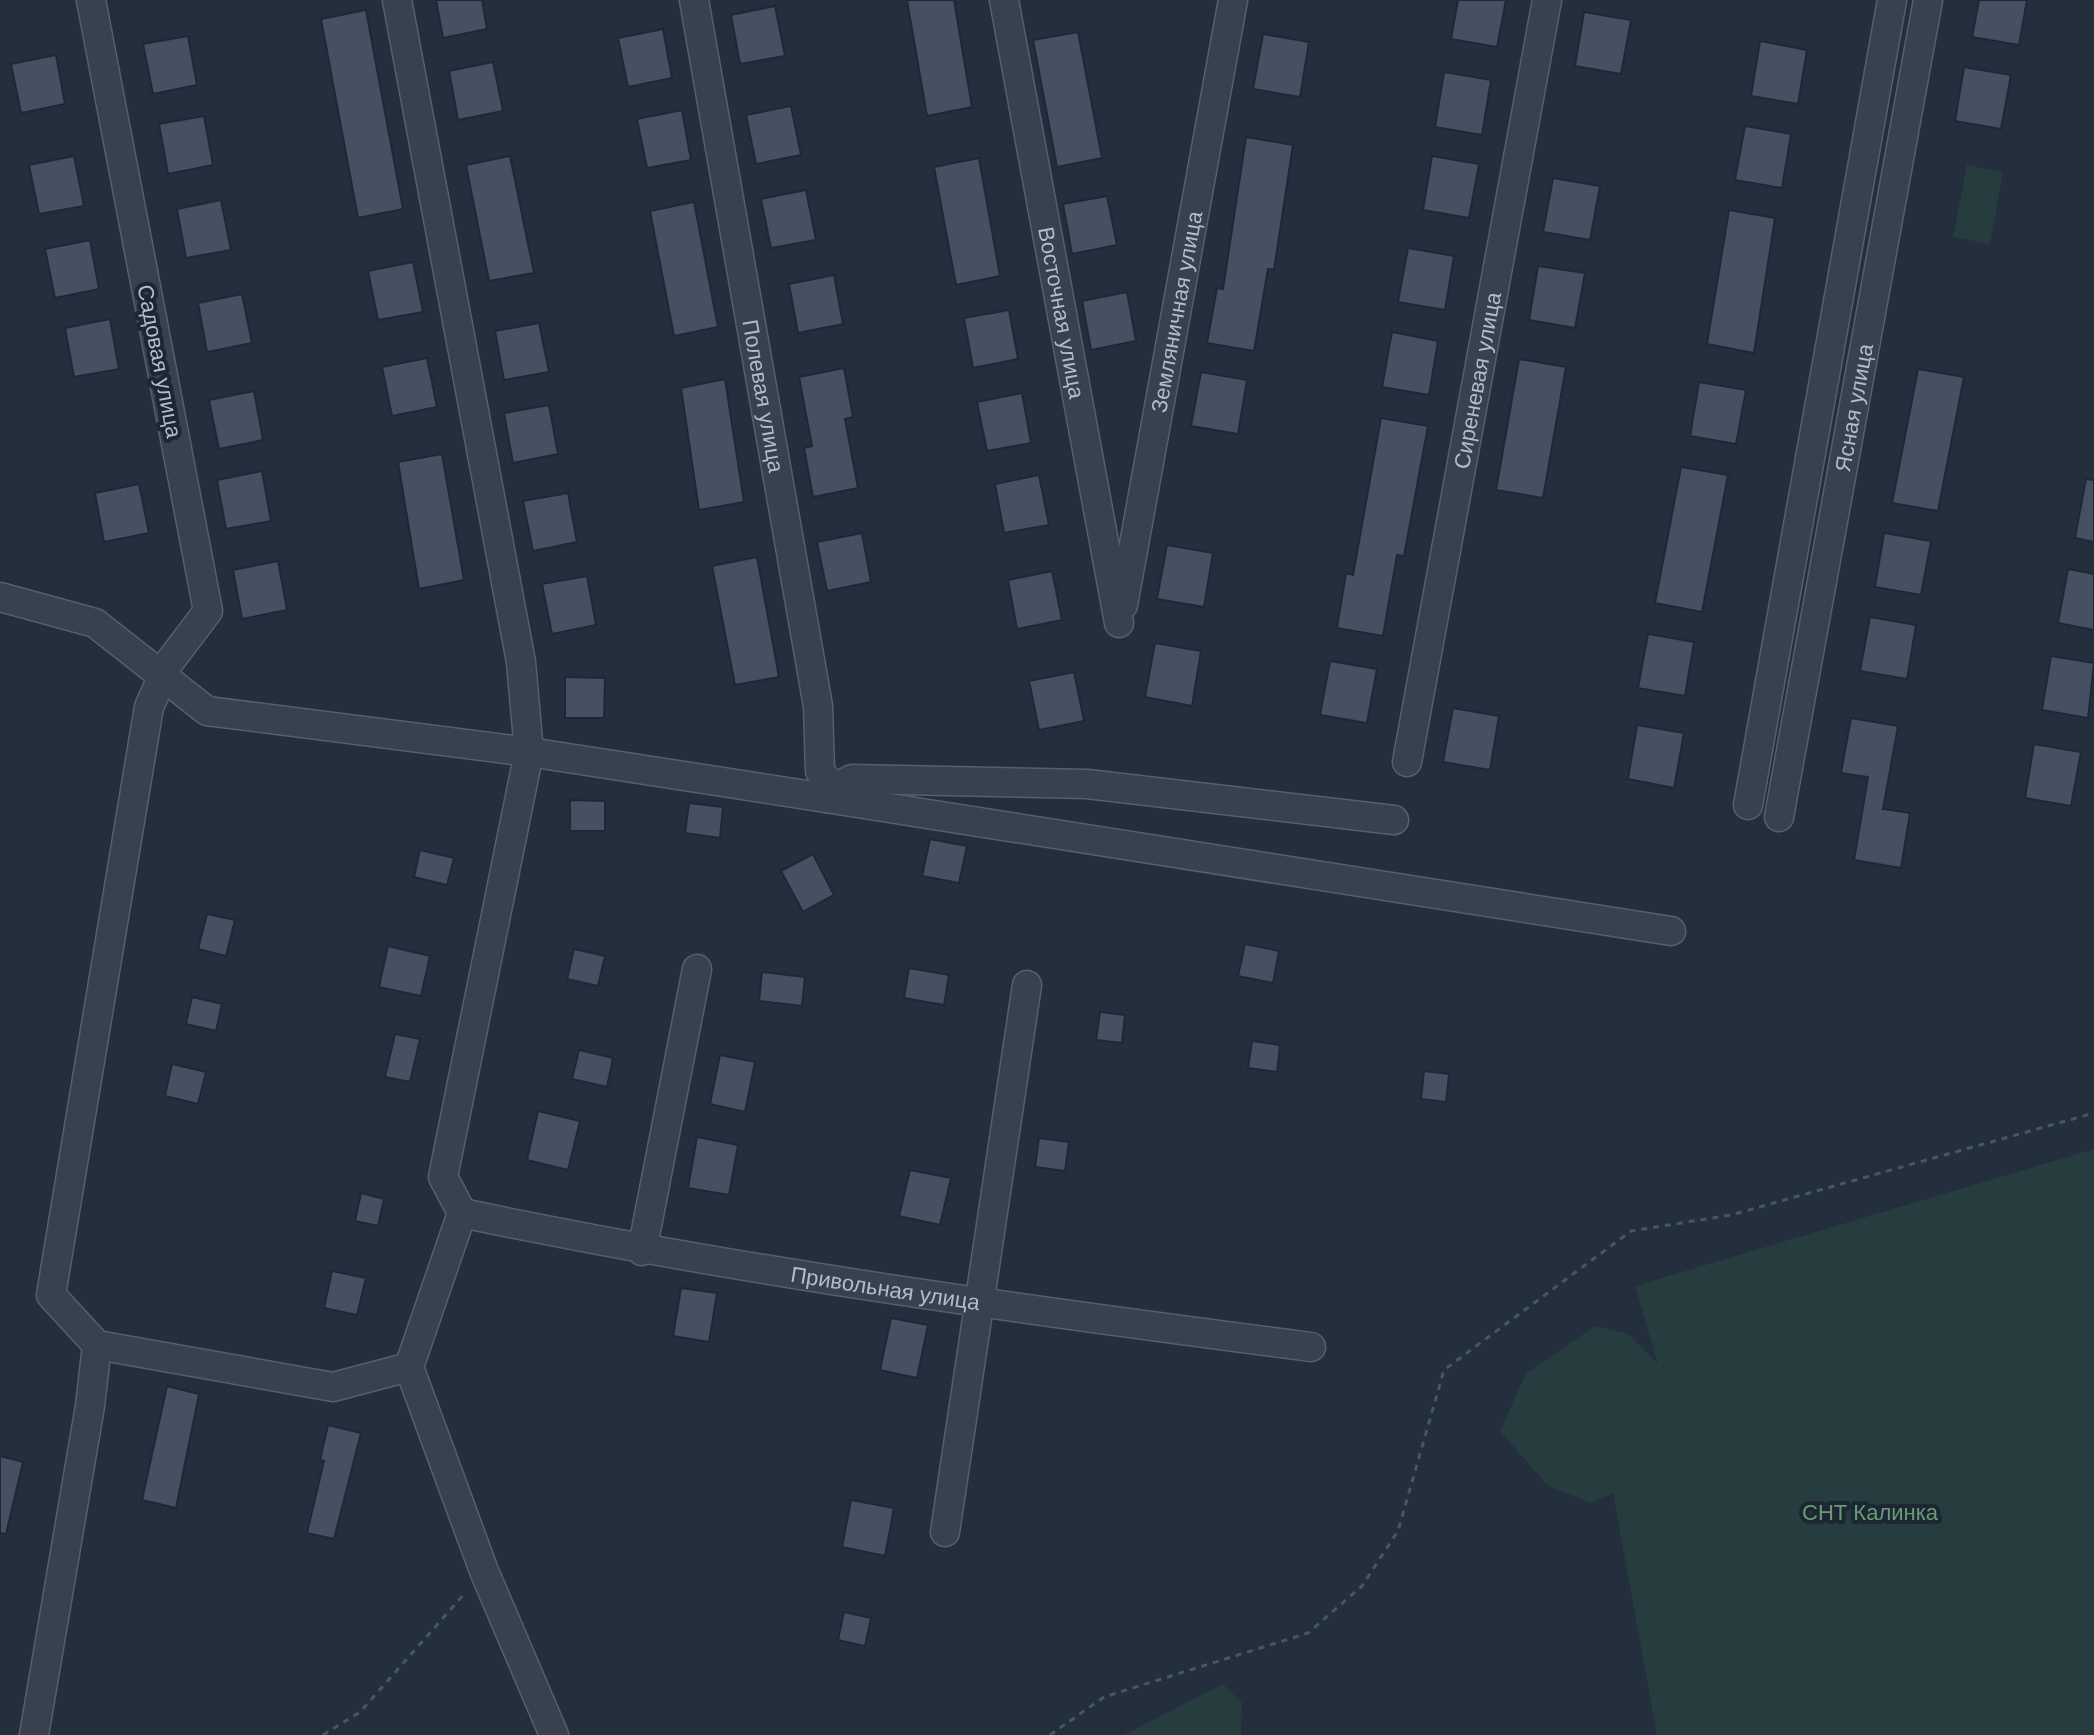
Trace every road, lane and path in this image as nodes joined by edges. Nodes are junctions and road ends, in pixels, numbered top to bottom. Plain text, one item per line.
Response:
1 (91, 0) edge
2 (397, 0) edge
3 (694, 0) edge
4 (1004, 0) edge
5 (1233, 0) edge
6 (1547, 0) edge
7 (1892, 0) edge
8 (1928, 0) edge
9 (0, 597) edge
10 (1119, 623) joint
11 (162, 677) junction
12 (529, 752) junction
13 (1407, 762) dead end
14 (830, 794) junction
15 (1748, 805) dead end
16 (1779, 817) dead end
17 (1394, 820) dead end
18 (1671, 931) dead end
19 (697, 969) dead end
20 (1027, 985) dead end
21 (2094, 1113) edge
22 (462, 1213) junction
23 (642, 1251) junction
24 (979, 1304) junction
25 (97, 1345) junction
26 (1311, 1347) dead end
27 (409, 1367) junction
28 (945, 1532) dead end
29 (484, 1571) junction
30 (34, 1735) edge
31 (323, 1735) edge
32 (554, 1735) edge
33 (1050, 1735) edge

1 - 11 street, Садовая улица
2 - 12 street
3 - 14 street, Полевая улица
4 - 10 street, Восточная улица
5 - 10 street, Земляничная улица
6 - 13 street, Сиреневая улица
7 - 15 street, Ясная улица
8 - 16 street, Ясная улица
9 - 11 street
11 - 12 street
11 - 25 street, Садовая улица
12 - 14 street
12 - 22 street
14 - 17 street
14 - 18 street
19 - 23 street
20 - 24 street
21 - 33 path
22 - 23 street, Привольная улица
22 - 27 street
23 - 24 street, Привольная улица
24 - 26 street, Привольная улица
24 - 28 street
25 - 27 street
25 - 30 street
27 - 29 street
29 - 31 path
29 - 32 street

